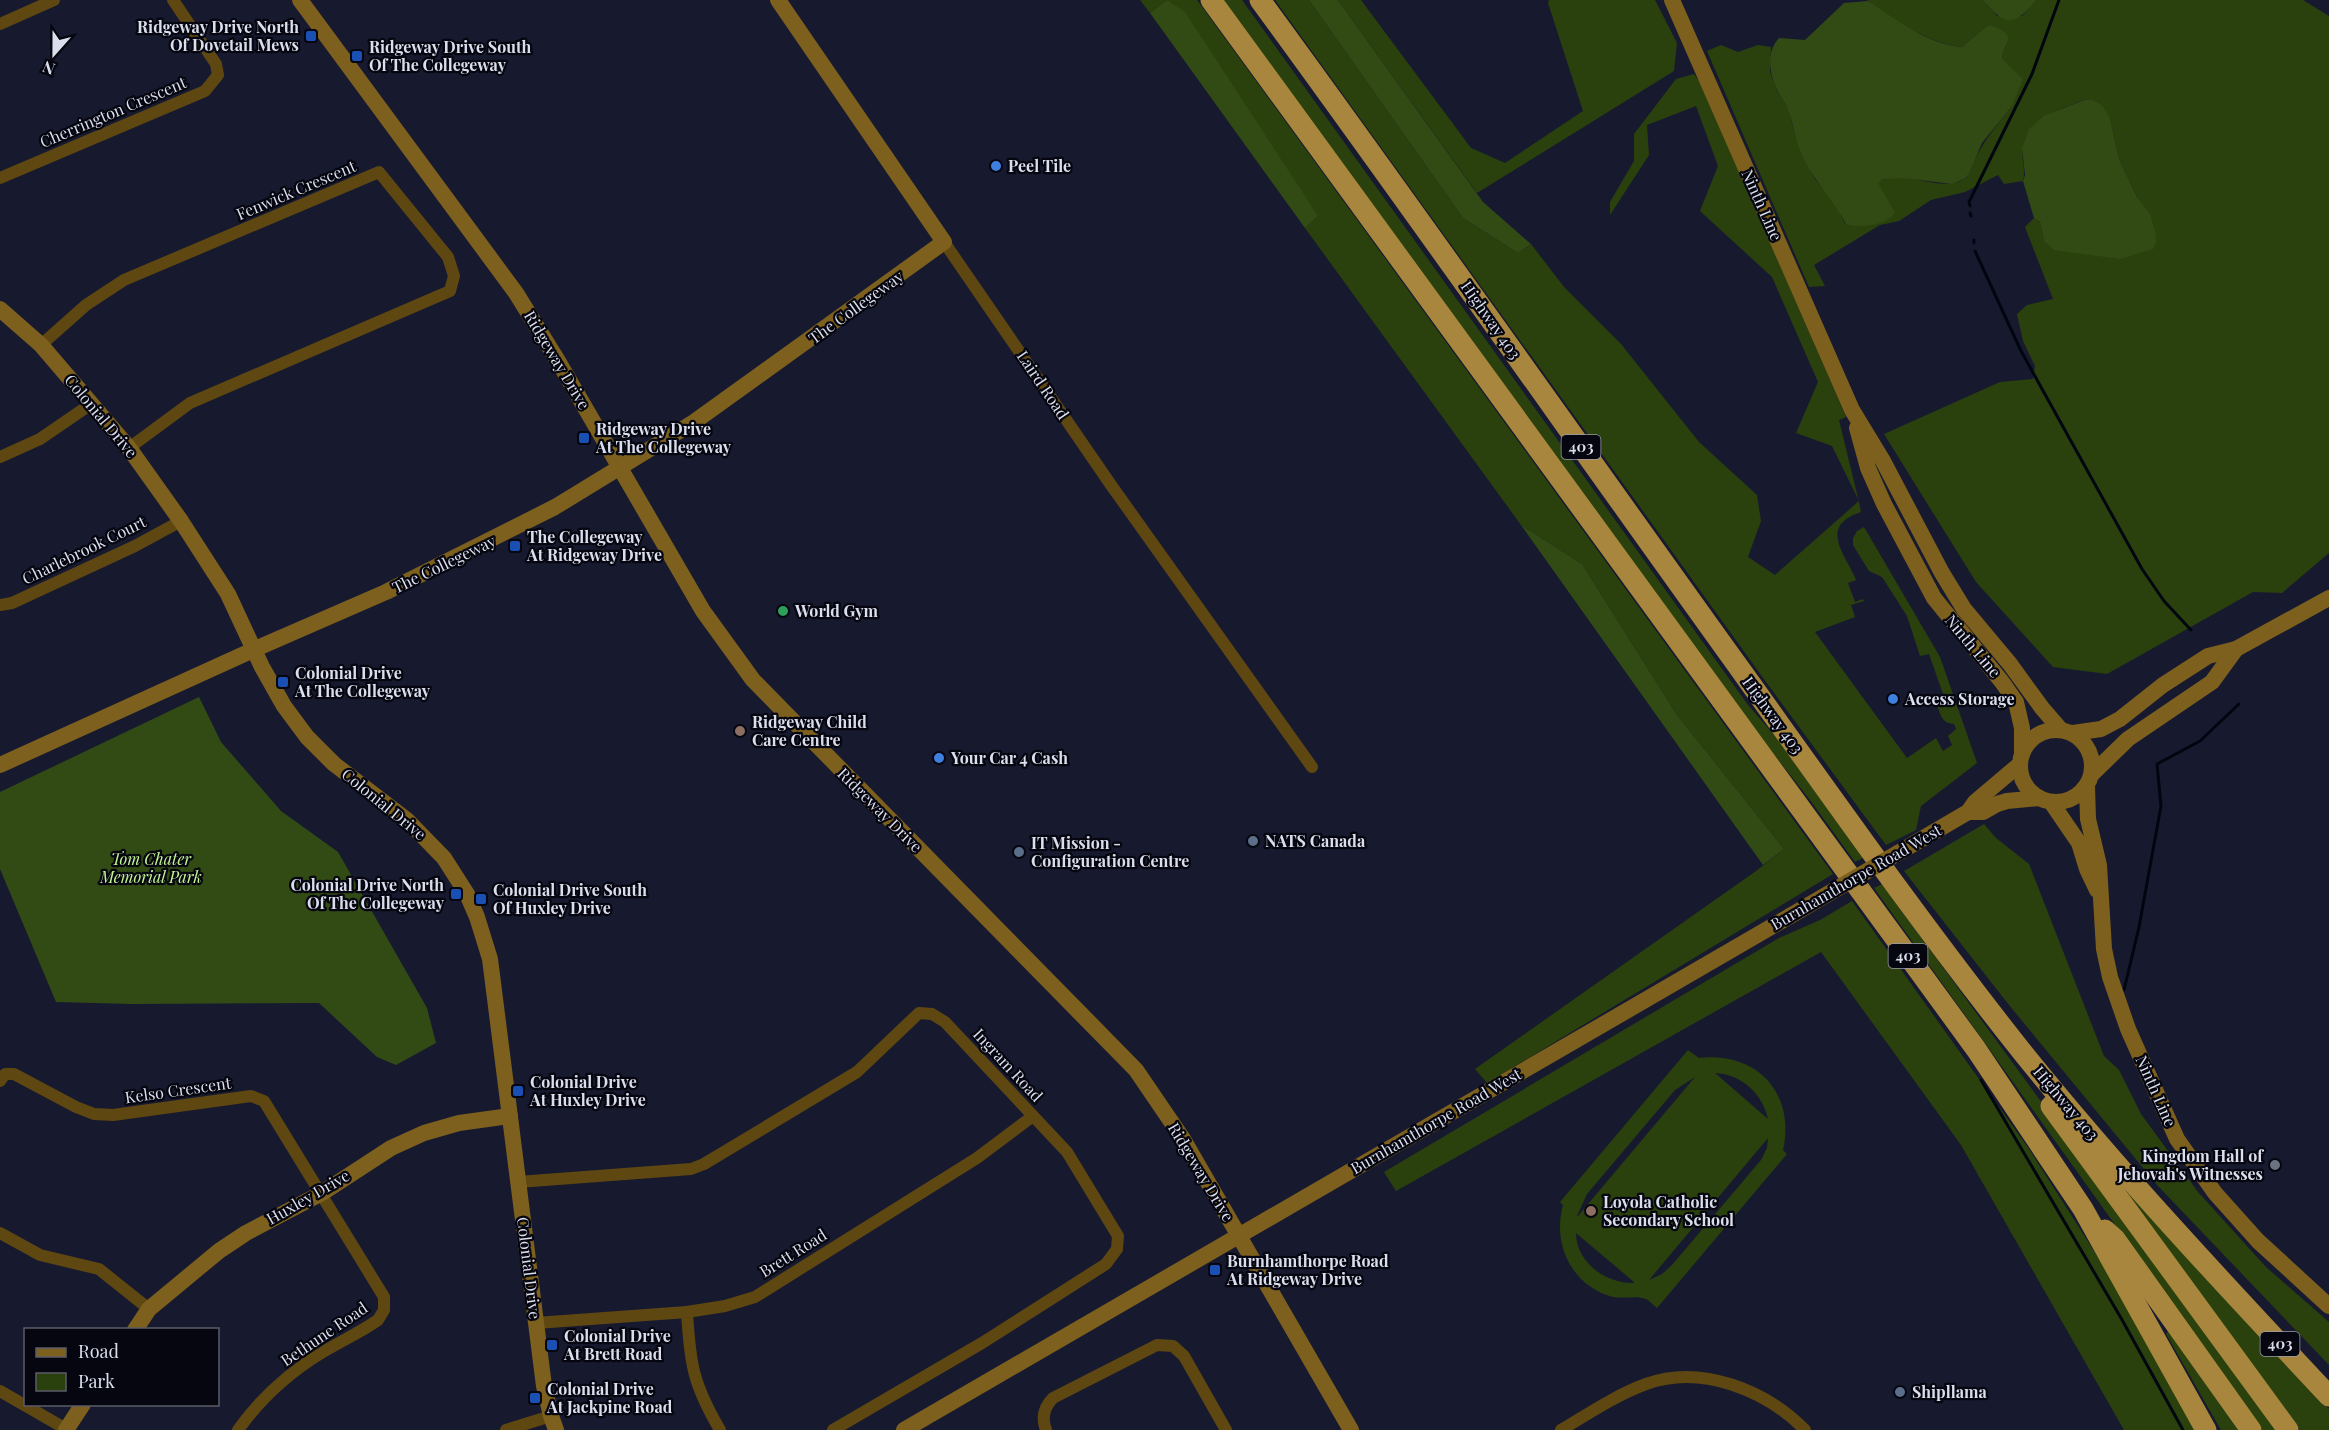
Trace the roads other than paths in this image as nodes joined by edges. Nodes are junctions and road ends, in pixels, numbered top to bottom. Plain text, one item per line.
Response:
1 (54, 0) edge
2 (173, 0) edge
3 (300, 0) edge
4 (778, 0) edge
5 (1211, 0) edge
6 (1260, 0) edge
7 (1672, 0) edge
8 (0, 24) edge
9 (0, 178) edge
10 (944, 242) junction
11 (0, 309) edge
12 (41, 345) junction
13 (91, 404) junction
14 (1852, 410) junction
15 (129, 448) junction
16 (0, 457) edge
17 (619, 467) junction
18 (181, 520) junction
19 (2329, 598) edge
20 (0, 605) edge
21 (2236, 649) junction
22 (253, 650) junction
23 (2067, 731) junction
24 (2021, 759) junction
25 (0, 765) edge
26 (1312, 767) dead end
27 (2089, 780) junction
28 (2045, 800) junction
29 (1968, 812) junction
30 (2099, 894) junction
31 (2024, 1053) junction
32 (0, 1081) edge
33 (510, 1116) junction
34 (1033, 1116) junction
35 (518, 1182) junction
36 (322, 1192) junction
37 (2083, 1209) junction
38 (0, 1233) edge
39 (1239, 1235) junction
40 (2232, 1292) junction
41 (2329, 1306) edge
42 (149, 1309) junction
43 (687, 1312) junction
44 (536, 1323) junction
45 (136, 1328) edge
46 (2329, 1379) edge
47 (0, 1391) edge
48 (2329, 1396) edge
49 (24, 1405) edge
50 (25, 1406) edge
51 (82, 1406) edge
52 (554, 1423) edge
53 (66, 1430) edge
54 (238, 1430) edge
55 (506, 1430) edge
56 (720, 1430) edge
57 (833, 1430) edge
58 (903, 1430) edge
59 (1046, 1430) edge
60 (1226, 1430) edge
61 (1351, 1430) edge
62 (1561, 1430) edge
63 (1806, 1430) edge
64 (2206, 1430) edge
65 (2251, 1430) edge
66 (2288, 1430) edge

1 - 8 street
2 - 9 street, Cherrington Crescent
3 - 17 street, Ridgeway Drive
4 - 10 street, Laird Road
5 - 37 highway, Highway 403 / 403
6 - 31 highway, Highway 403 / 403
7 - 14 street, Ninth Line
10 - 17 street, The Collegeway
10 - 26 street, Laird Road
11 - 12 street, Colonial Drive
12 - 13 street, Colonial Drive
12 - 15 street, Fenwick Crescent
13 - 15 street, Colonial Drive
13 - 16 street
14 - 23 street, Ninth Line
14 - 24 street, Ninth Line
15 - 18 street, Colonial Drive
17 - 22 street, The Collegeway
17 - 39 street, Ridgeway Drive
18 - 20 street, Charlebrook Court
18 - 22 street, Colonial Drive
19 - 21 street
21 - 23 street
21 - 27 street
22 - 25 street, The Collegeway
22 - 33 street, Colonial Drive
23 - 24 street
23 - 27 street
24 - 28 street
24 - 29 street, Burnhamthorpe Road West
27 - 28 street
27 - 30 street, Ninth Line
28 - 29 street, Burnhamthorpe Road West
28 - 30 street, Ninth Line
29 - 39 street, Burnhamthorpe Road West, bridge
30 - 41 street, Ninth Line
31 - 40 highway, Highway 403 / 403
31 - 66 highway
32 - 36 street, Kelso Crescent
33 - 35 street, Colonial Drive
33 - 36 street, Huxley Drive
34 - 35 street, Ingram Road
34 - 43 street, Brett Road
34 - 57 street, Ingram Road
35 - 44 street, Colonial Drive
36 - 42 street, Huxley Drive
36 - 54 street, Bethune Road
37 - 64 highway, Highway 403 / 403
37 - 65 highway
38 - 42 street
39 - 58 street, Burnhamthorpe Road West
39 - 61 street, Ridgeway Drive
40 - 46 highway
40 - 48 highway, Highway 403 / 403
42 - 45 street, Huxley Drive
43 - 44 street, Brett Road
43 - 56 street
44 - 52 street, Colonial Drive
47 - 49 street
50 - 53 street
51 - 53 street
52 - 55 street
59 - 60 street
62 - 63 street

